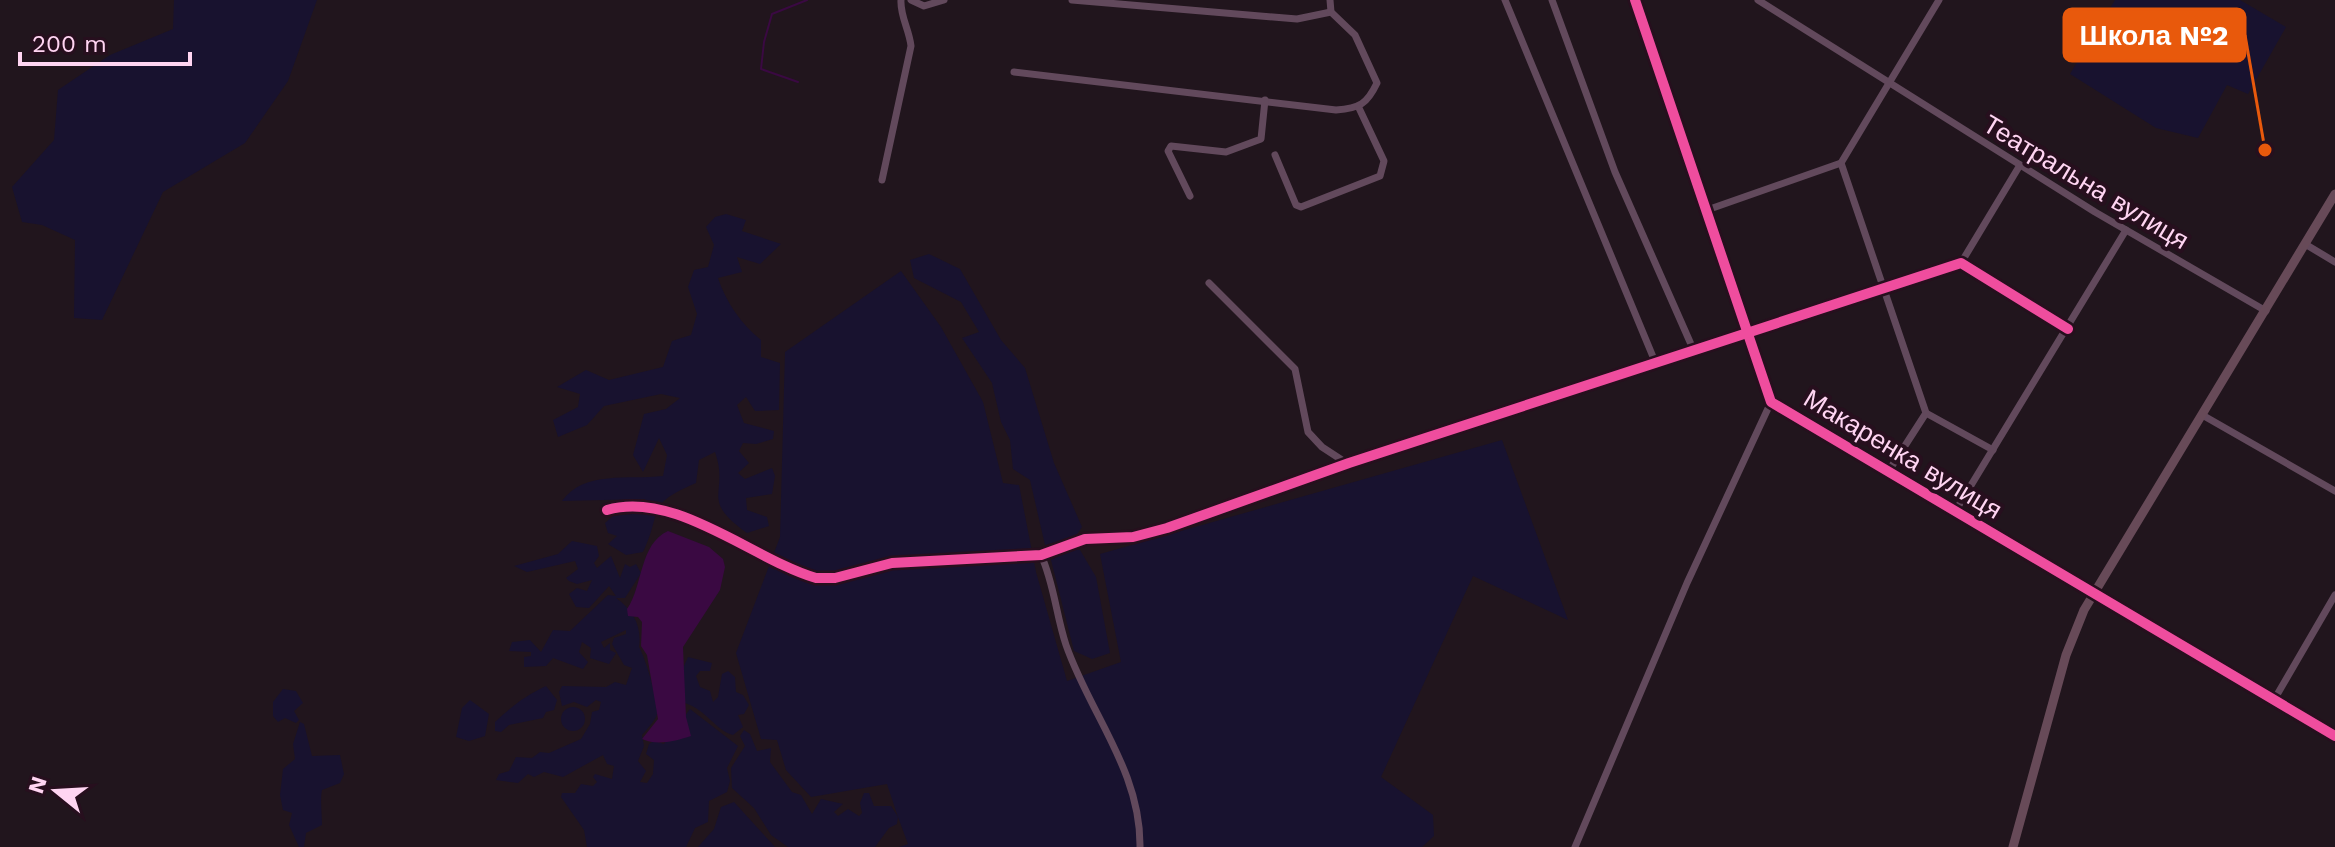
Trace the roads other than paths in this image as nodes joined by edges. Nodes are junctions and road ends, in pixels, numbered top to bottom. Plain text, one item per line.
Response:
1 (901, 0) edge
2 (911, 0) edge
3 (944, 0) edge
4 (1072, 0) edge
5 (1330, 0) edge
6 (1505, 0) edge
7 (1552, 0) edge
8 (1635, 0) edge
9 (1758, 0) edge
10 (1939, 0) edge
11 (1110, 3) edge
12 (1331, 12) junction
13 (1014, 72) dead end
14 (1889, 82) junction
15 (1265, 100) junction
16 (1359, 108) junction
17 (1275, 155) dead end
18 (1841, 163) junction
19 (2020, 165) junction
20 (882, 180) dead end
21 (2335, 194) edge
22 (1190, 196) dead end
23 (1707, 210) junction
24 (2126, 230) junction
25 (2305, 244) junction
26 (2335, 262) edge
27 (1961, 263) junction
28 (1209, 283) dead end
29 (1883, 287) junction
30 (2266, 311) junction
31 (2068, 329) junction
32 (1749, 333) junction
33 (1694, 351) junction
34 (1656, 364) junction
35 (1771, 402) junction
36 (1926, 413) junction
37 (2204, 416) junction
38 (1993, 450) junction
39 (1348, 464) junction
40 (1890, 469) junction
41 (2335, 491) edge
42 (607, 510) dead end
43 (1956, 510) junction
44 (1041, 555) junction
45 (2095, 592) junction
46 (2335, 595) edge
47 (2274, 700) junction
48 (2335, 736) edge
49 (1140, 847) edge
50 (1575, 847) edge
51 (2013, 847) edge

1 - 20 street
2 - 3 street
4 - 11 street
5 - 12 street
6 - 34 street
7 - 33 street
8 - 23 street, Макаренка вулиця
9 - 14 street, Театральна вулиця
10 - 14 street
11 - 12 street
12 - 16 street
13 - 15 street
14 - 18 street
14 - 19 street, Театральна вулиця
15 - 16 street
15 - 22 street
16 - 17 street
18 - 23 street
18 - 29 street
19 - 24 street, Театральна вулиця
19 - 27 street
21 - 25 main road
23 - 32 street, Макаренка вулиця
24 - 30 street, Театральна вулиця
24 - 31 street
25 - 26 street
25 - 30 main road
27 - 29 street
27 - 31 street
28 - 39 street
29 - 32 street
29 - 36 street
30 - 37 main road
31 - 38 street
32 - 33 street
32 - 35 street, Макаренка вулиця
33 - 34 street
34 - 39 street
35 - 40 street, Макаренка вулиця
35 - 50 street
36 - 38 street
36 - 40 street
37 - 41 street
37 - 45 main road
38 - 43 street
39 - 44 street
40 - 43 street, Макаренка вулиця
42 - 44 street
43 - 45 street, Макаренка вулиця
44 - 49 street
45 - 47 street, Макаренка вулиця
45 - 51 main road
46 - 47 street
47 - 48 street, Макаренка вулиця

